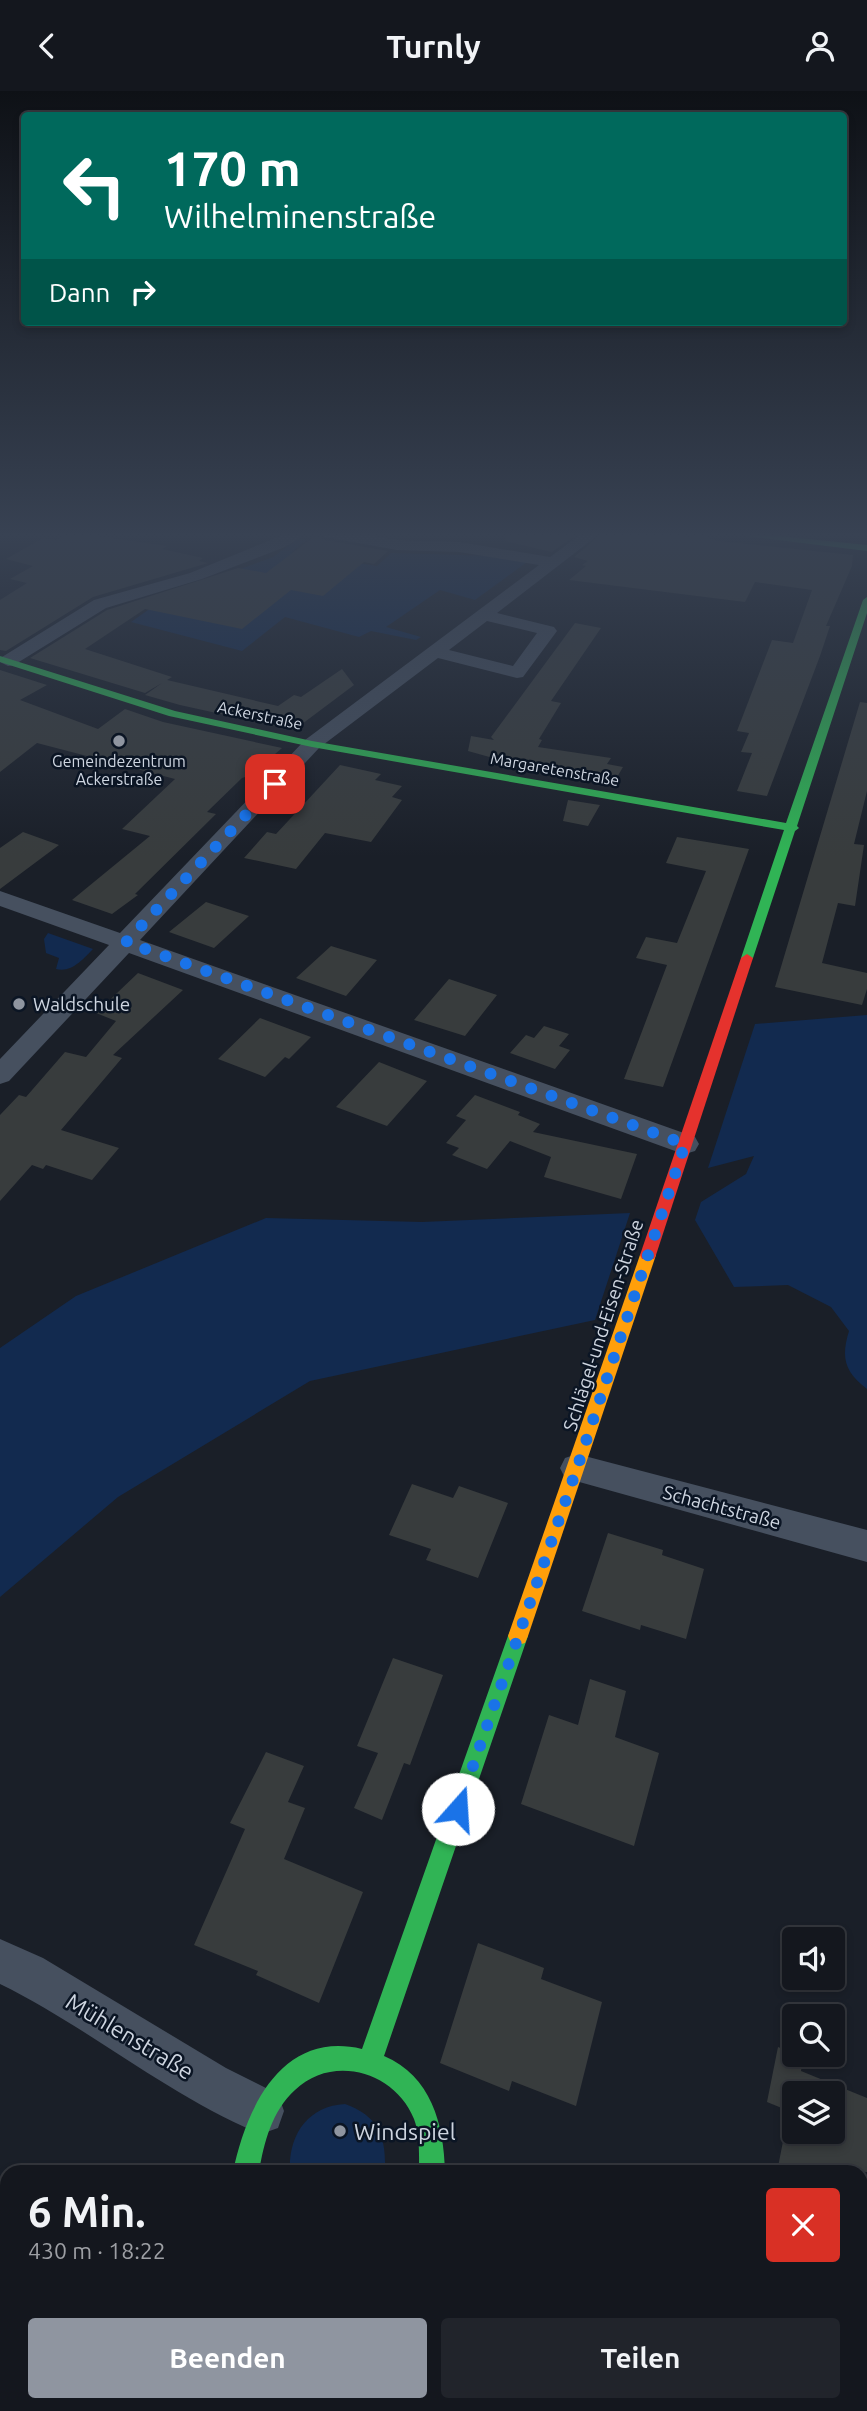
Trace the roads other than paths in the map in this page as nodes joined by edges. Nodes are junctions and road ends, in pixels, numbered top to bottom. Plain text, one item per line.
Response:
1 (38, 640) edge
2 (452, 640) edge
3 (541, 640) edge
4 (854, 640) edge
5 (436, 652) junction
6 (4, 660) edge
7 (312, 744) junction
8 (793, 828) junction
9 (0, 898) edge
10 (126, 942) junction
11 (0, 1075) edge
12 (685, 1144) junction
13 (577, 1468) junction
14 (867, 1546) edge
15 (0, 1961) edge
16 (370, 2060) junction
17 (261, 2111) junction
18 (247, 2165) edge
19 (432, 2165) edge

1 - 6 street
2 - 5 street
3 - 5 street
4 - 8 street, Schlägel-und-Eisen-Straße
5 - 7 street
6 - 7 street, Ackerstraße
7 - 8 street, Margaretenstraße
7 - 10 street
8 - 12 street, Schlägel-und-Eisen-Straße
9 - 10 street
10 - 11 street
10 - 12 street
12 - 13 street, Schlägel-und-Eisen-Straße
13 - 14 street, Schachtstraße
13 - 16 street, Schlägel-und-Eisen-Straße
15 - 17 street, Mühlenstraße
16 - 17 street
16 - 19 street
17 - 18 street

